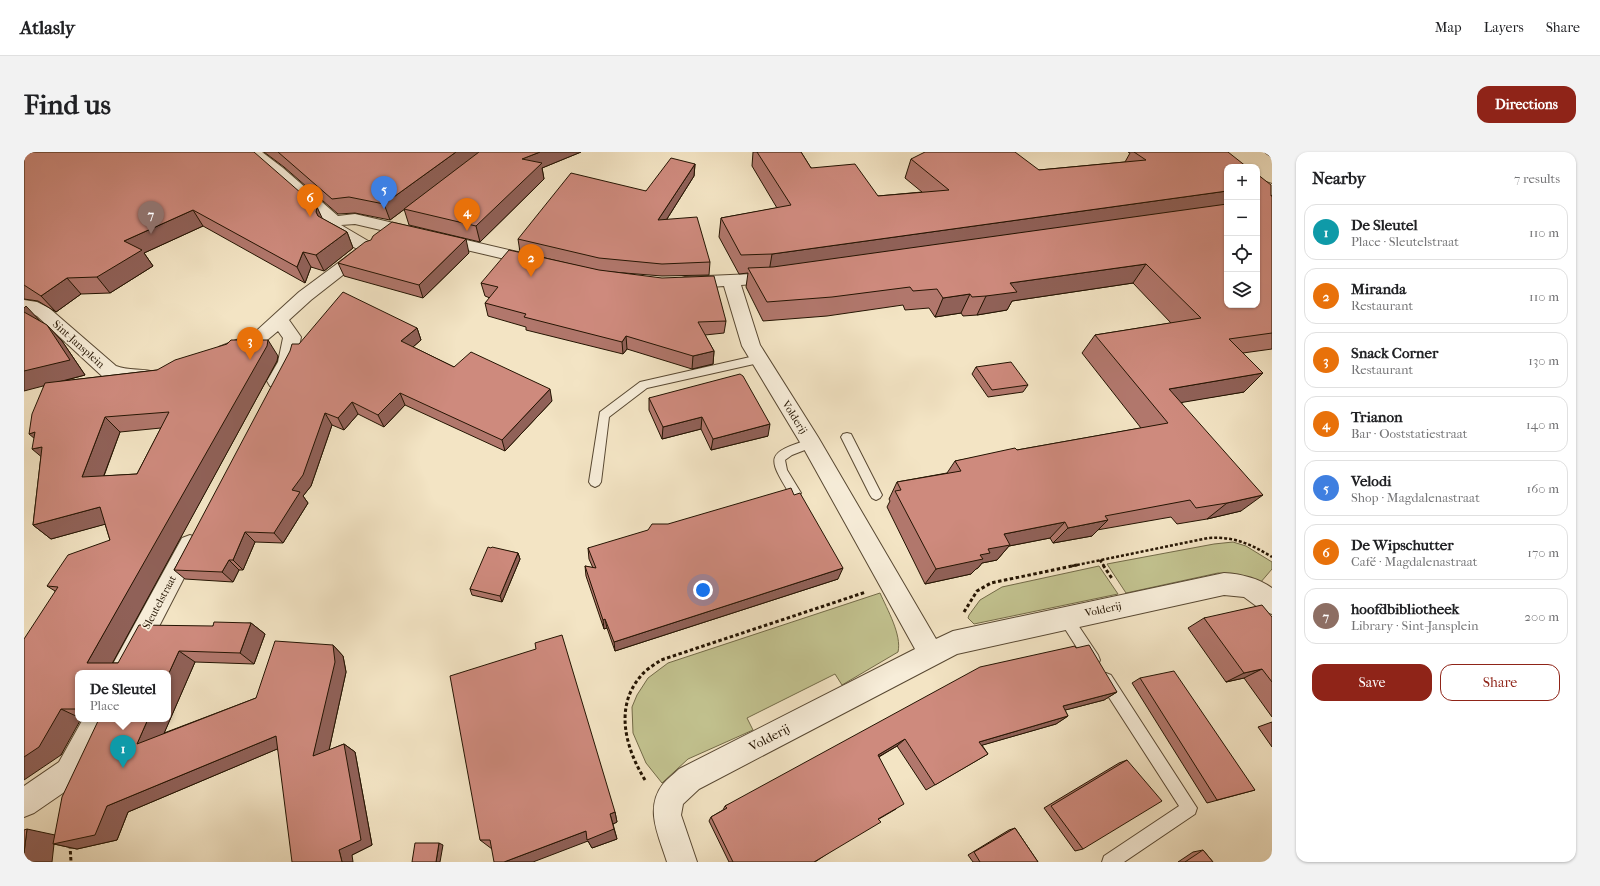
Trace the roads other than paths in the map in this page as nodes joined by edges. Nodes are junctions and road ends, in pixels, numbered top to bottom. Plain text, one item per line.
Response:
1 (253, 152) edge
2 (1260, 184) edge
3 (1272, 190) edge
4 (408, 218) edge
5 (334, 221) junction
6 (394, 229) junction
7 (368, 249) junction
8 (547, 264) edge
9 (792, 275) edge
10 (731, 281) junction
11 (670, 284) edge
12 (24, 306) edge
13 (279, 319) junction
14 (208, 358) edge
15 (762, 364) junction
16 (167, 372) edge
17 (269, 397) edge
18 (847, 437) dead end
19 (811, 443) junction
20 (595, 482) dead end
21 (795, 493) edge
22 (876, 495) dead end
23 (199, 528) edge
24 (1272, 603) edge
25 (1065, 617) junction
26 (931, 653) junction
27 (124, 670) edge
28 (95, 722) edge
29 (24, 803) edge
30 (682, 862) edge
31 (1110, 862) edge

1 - 5 street
2 - 3 street
4 - 6 street
5 - 6 street
5 - 7 street
6 - 7 street
6 - 8 street
7 - 13 street
9 - 10 street
10 - 11 street
10 - 15 street
12 - 16 street, Sint-Jansplein
13 - 14 street
13 - 17 street
15 - 19 street, Volderij
15 - 20 lane
18 - 22 lane
19 - 21 lane
19 - 26 street, Volderij
23 - 27 street, Sleutelstraat
24 - 25 street, Volderij
25 - 26 street, Volderij
25 - 31 lane
26 - 30 street, Volderij
28 - 29 street

